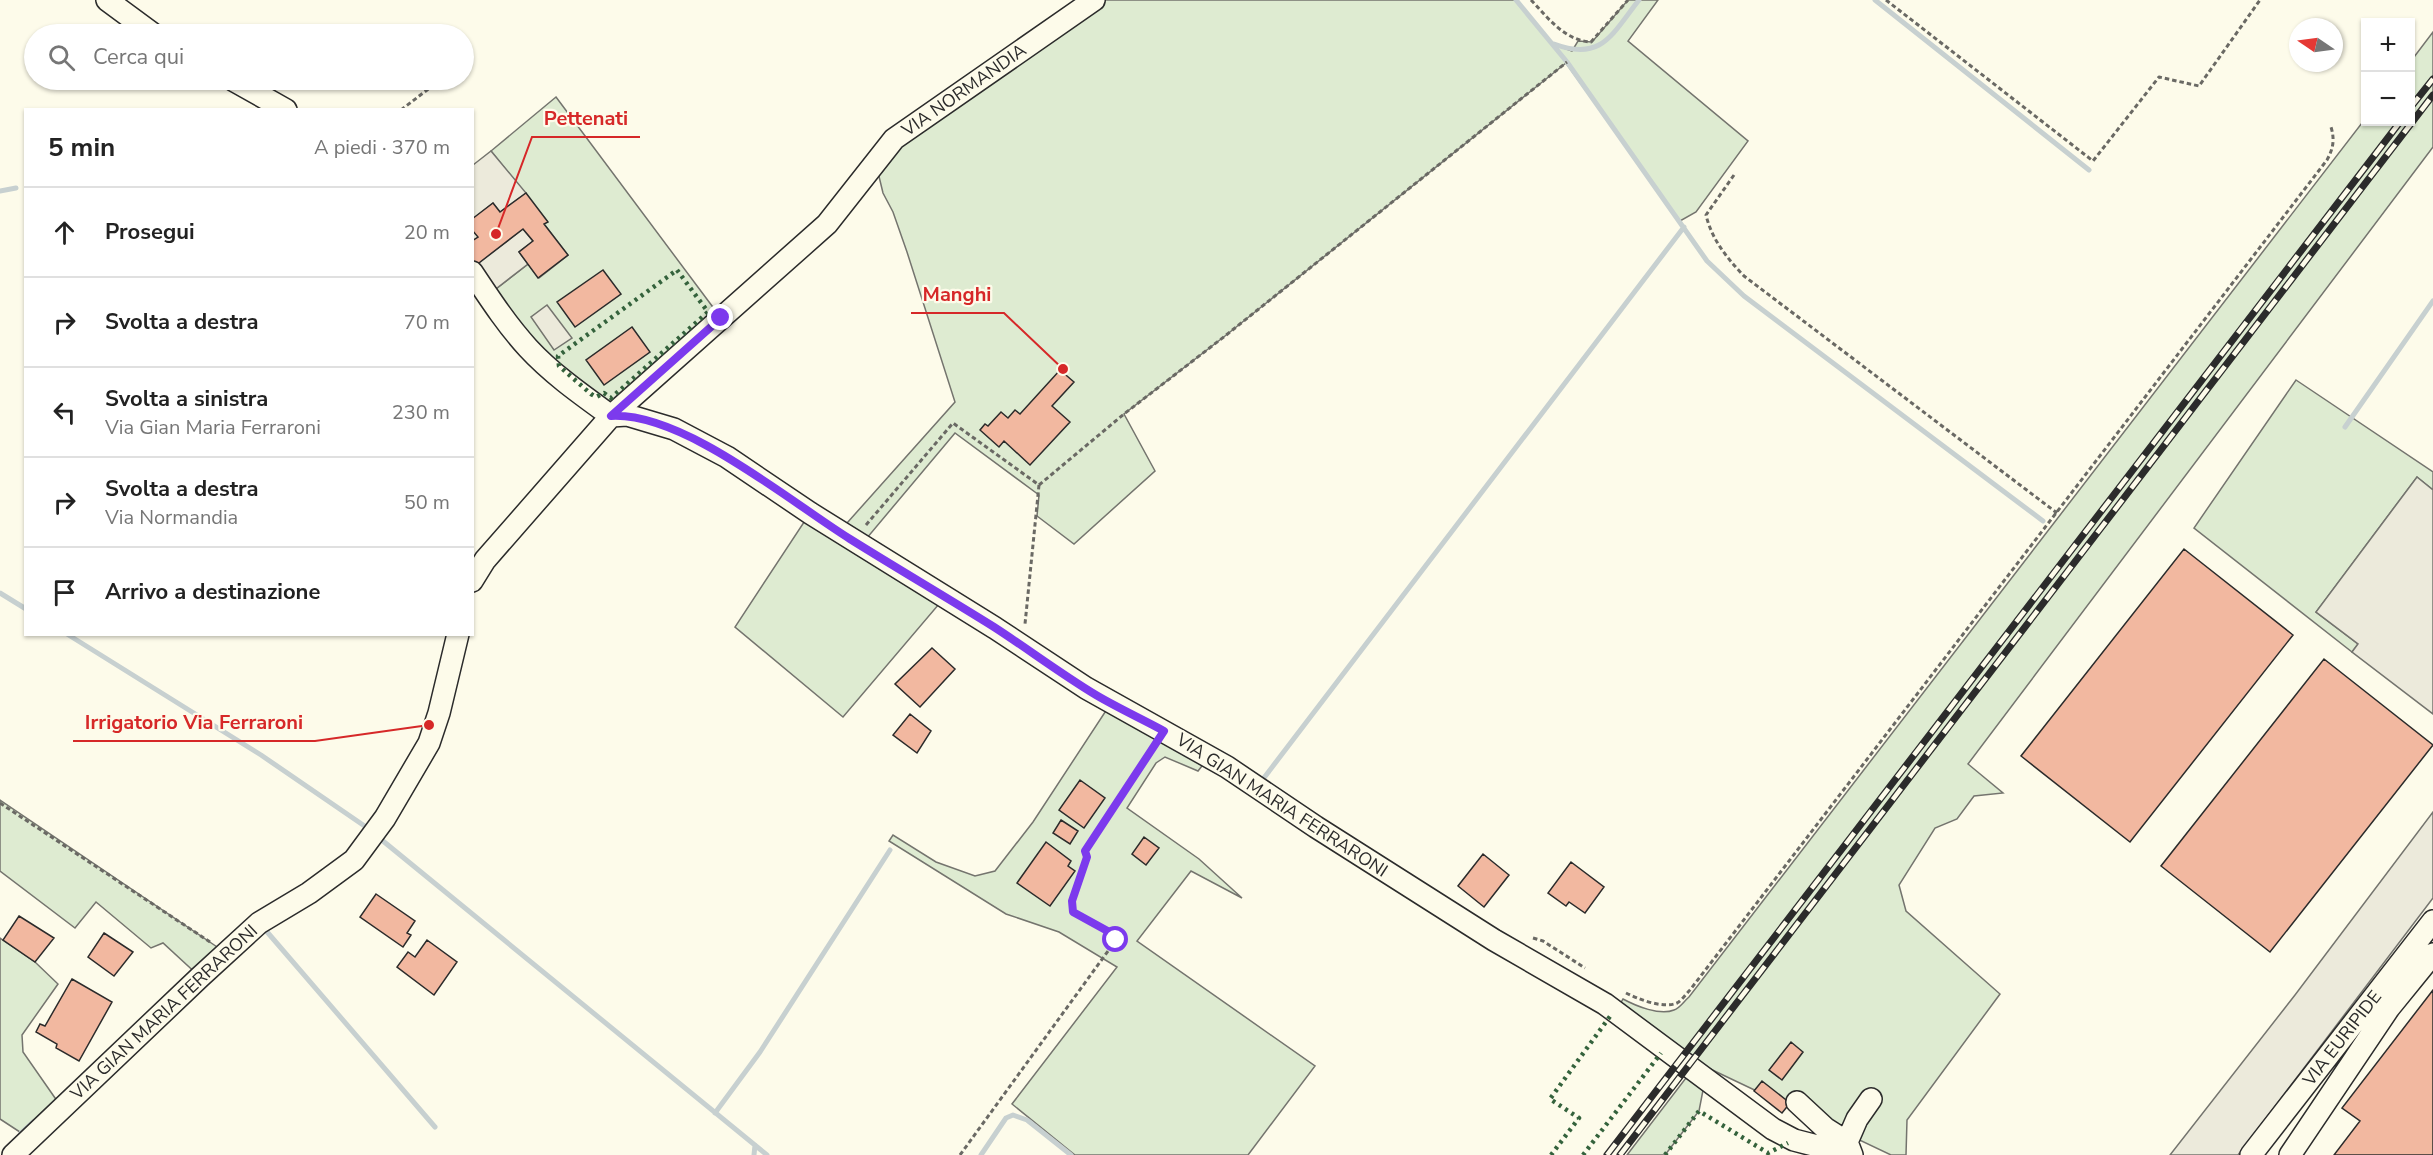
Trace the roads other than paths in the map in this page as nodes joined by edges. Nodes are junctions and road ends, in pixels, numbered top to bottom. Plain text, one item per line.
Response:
1 (107, 0) edge
2 (1094, 0) edge
3 (139, 24) edge
4 (251, 90) edge
5 (282, 108) edge
6 (474, 275) edge
7 (611, 416) junction
8 (474, 578) edge
9 (458, 636) edge
10 (2433, 921) edge
11 (2433, 954) edge
12 (1871, 1099) dead end
13 (1797, 1102) dead end
14 (1850, 1151) edge
15 (13, 1155) edge
16 (2251, 1155) edge
17 (2290, 1155) edge

1 - 3 street
2 - 7 street, VIA NORMANDIA
4 - 5 street
6 - 7 street
7 - 8 street
7 - 14 street, VIA GIAN MARIA FERRARONI
9 - 15 street, VIA GIAN MARIA FERRARONI
10 - 16 street, VIA EURIPIDE
11 - 17 street
12 - 14 street
13 - 14 street

